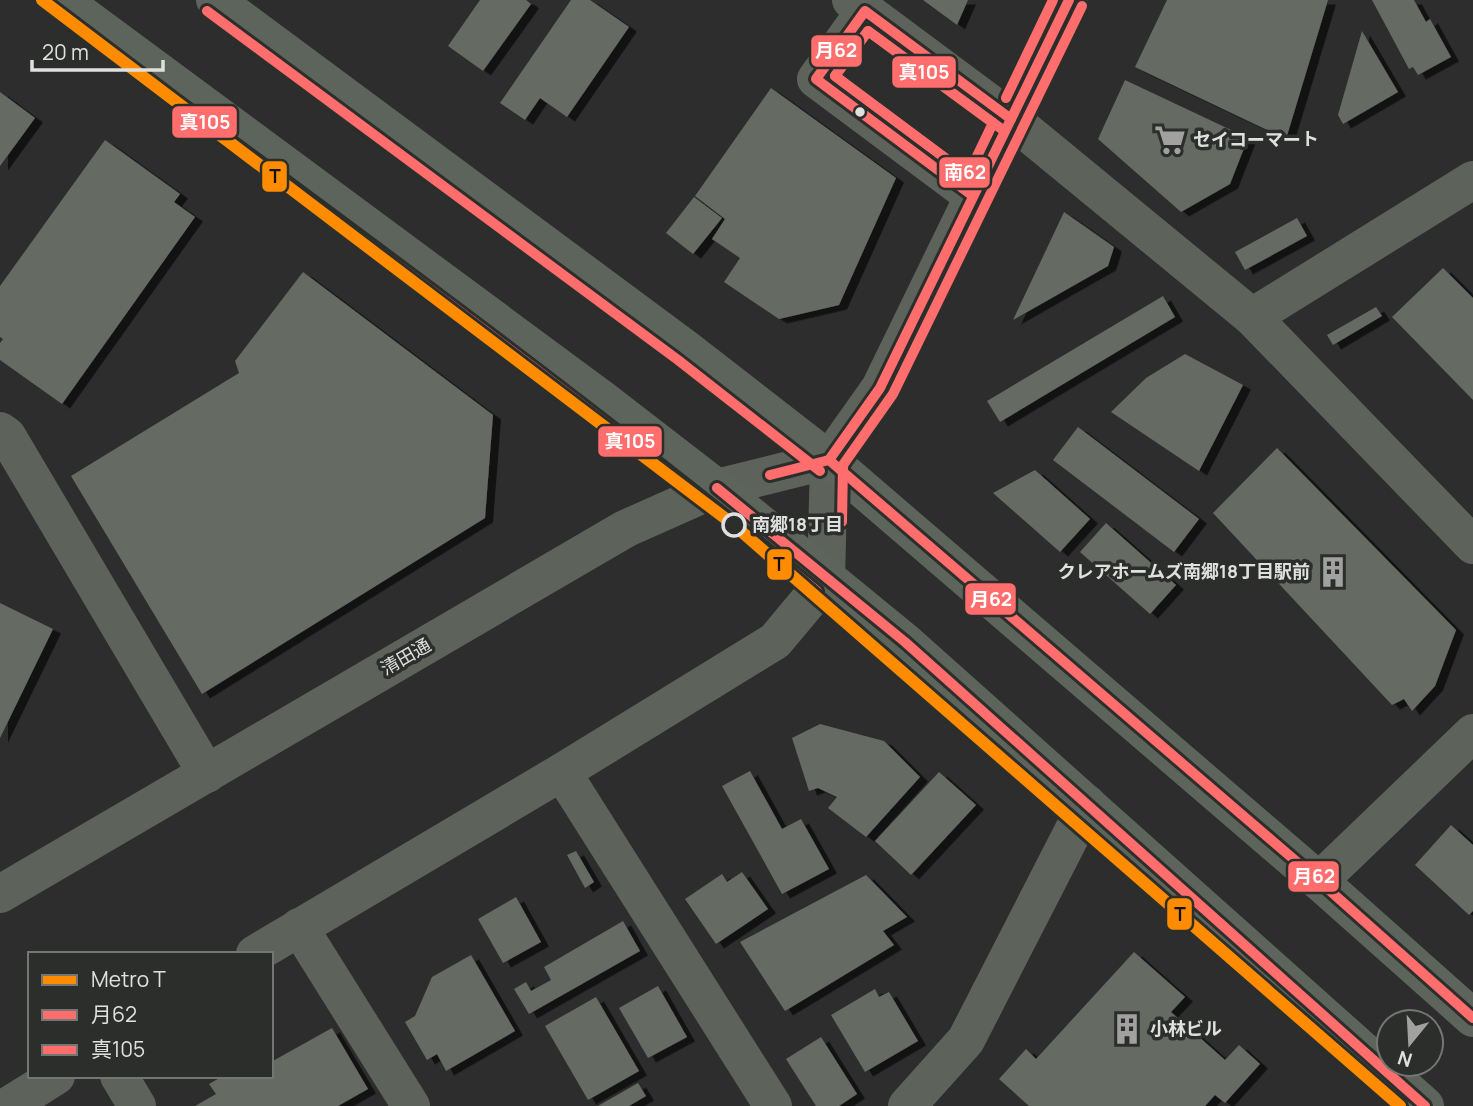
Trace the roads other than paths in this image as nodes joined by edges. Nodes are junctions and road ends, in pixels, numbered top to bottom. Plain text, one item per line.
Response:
1 (62, 0) edge
2 (215, 0) edge
3 (1069, 0) edge
4 (858, 5) edge
5 (1011, 119) junction
6 (1473, 180) edge
7 (973, 196) junction
8 (1252, 317) junction
9 (0, 431) edge
10 (829, 460) junction
11 (717, 488) junction
12 (1473, 545) edge
13 (826, 580) junction
14 (1473, 733) edge
15 (562, 772) junction
16 (207, 774) junction
17 (1087, 804) junction
18 (1319, 881) junction
19 (0, 894) edge
20 (299, 926) junction
21 (258, 952) edge
22 (1473, 1018) edge
23 (53, 1078) edge
24 (121, 1078) edge
25 (914, 1104) edge
26 (8, 1106) edge
27 (137, 1106) edge
28 (411, 1106) edge
29 (772, 1106) edge
30 (1425, 1106) edge

1 - 11 main road
2 - 10 main road
3 - 5 street
4 - 5 street
4 - 7 street
5 - 7 street
5 - 8 street
6 - 8 street
7 - 10 street
8 - 12 street
9 - 16 street
10 - 11 street, 清田通
10 - 13 street
10 - 18 main road
11 - 13 main road
11 - 16 street, 清田通
13 - 15 street
13 - 17 main road
14 - 18 street
15 - 20 street
15 - 29 street
16 - 19 street, 清田通
17 - 25 street
17 - 30 main road
18 - 22 main road
20 - 21 street
20 - 28 street
23 - 26 street
24 - 27 street

